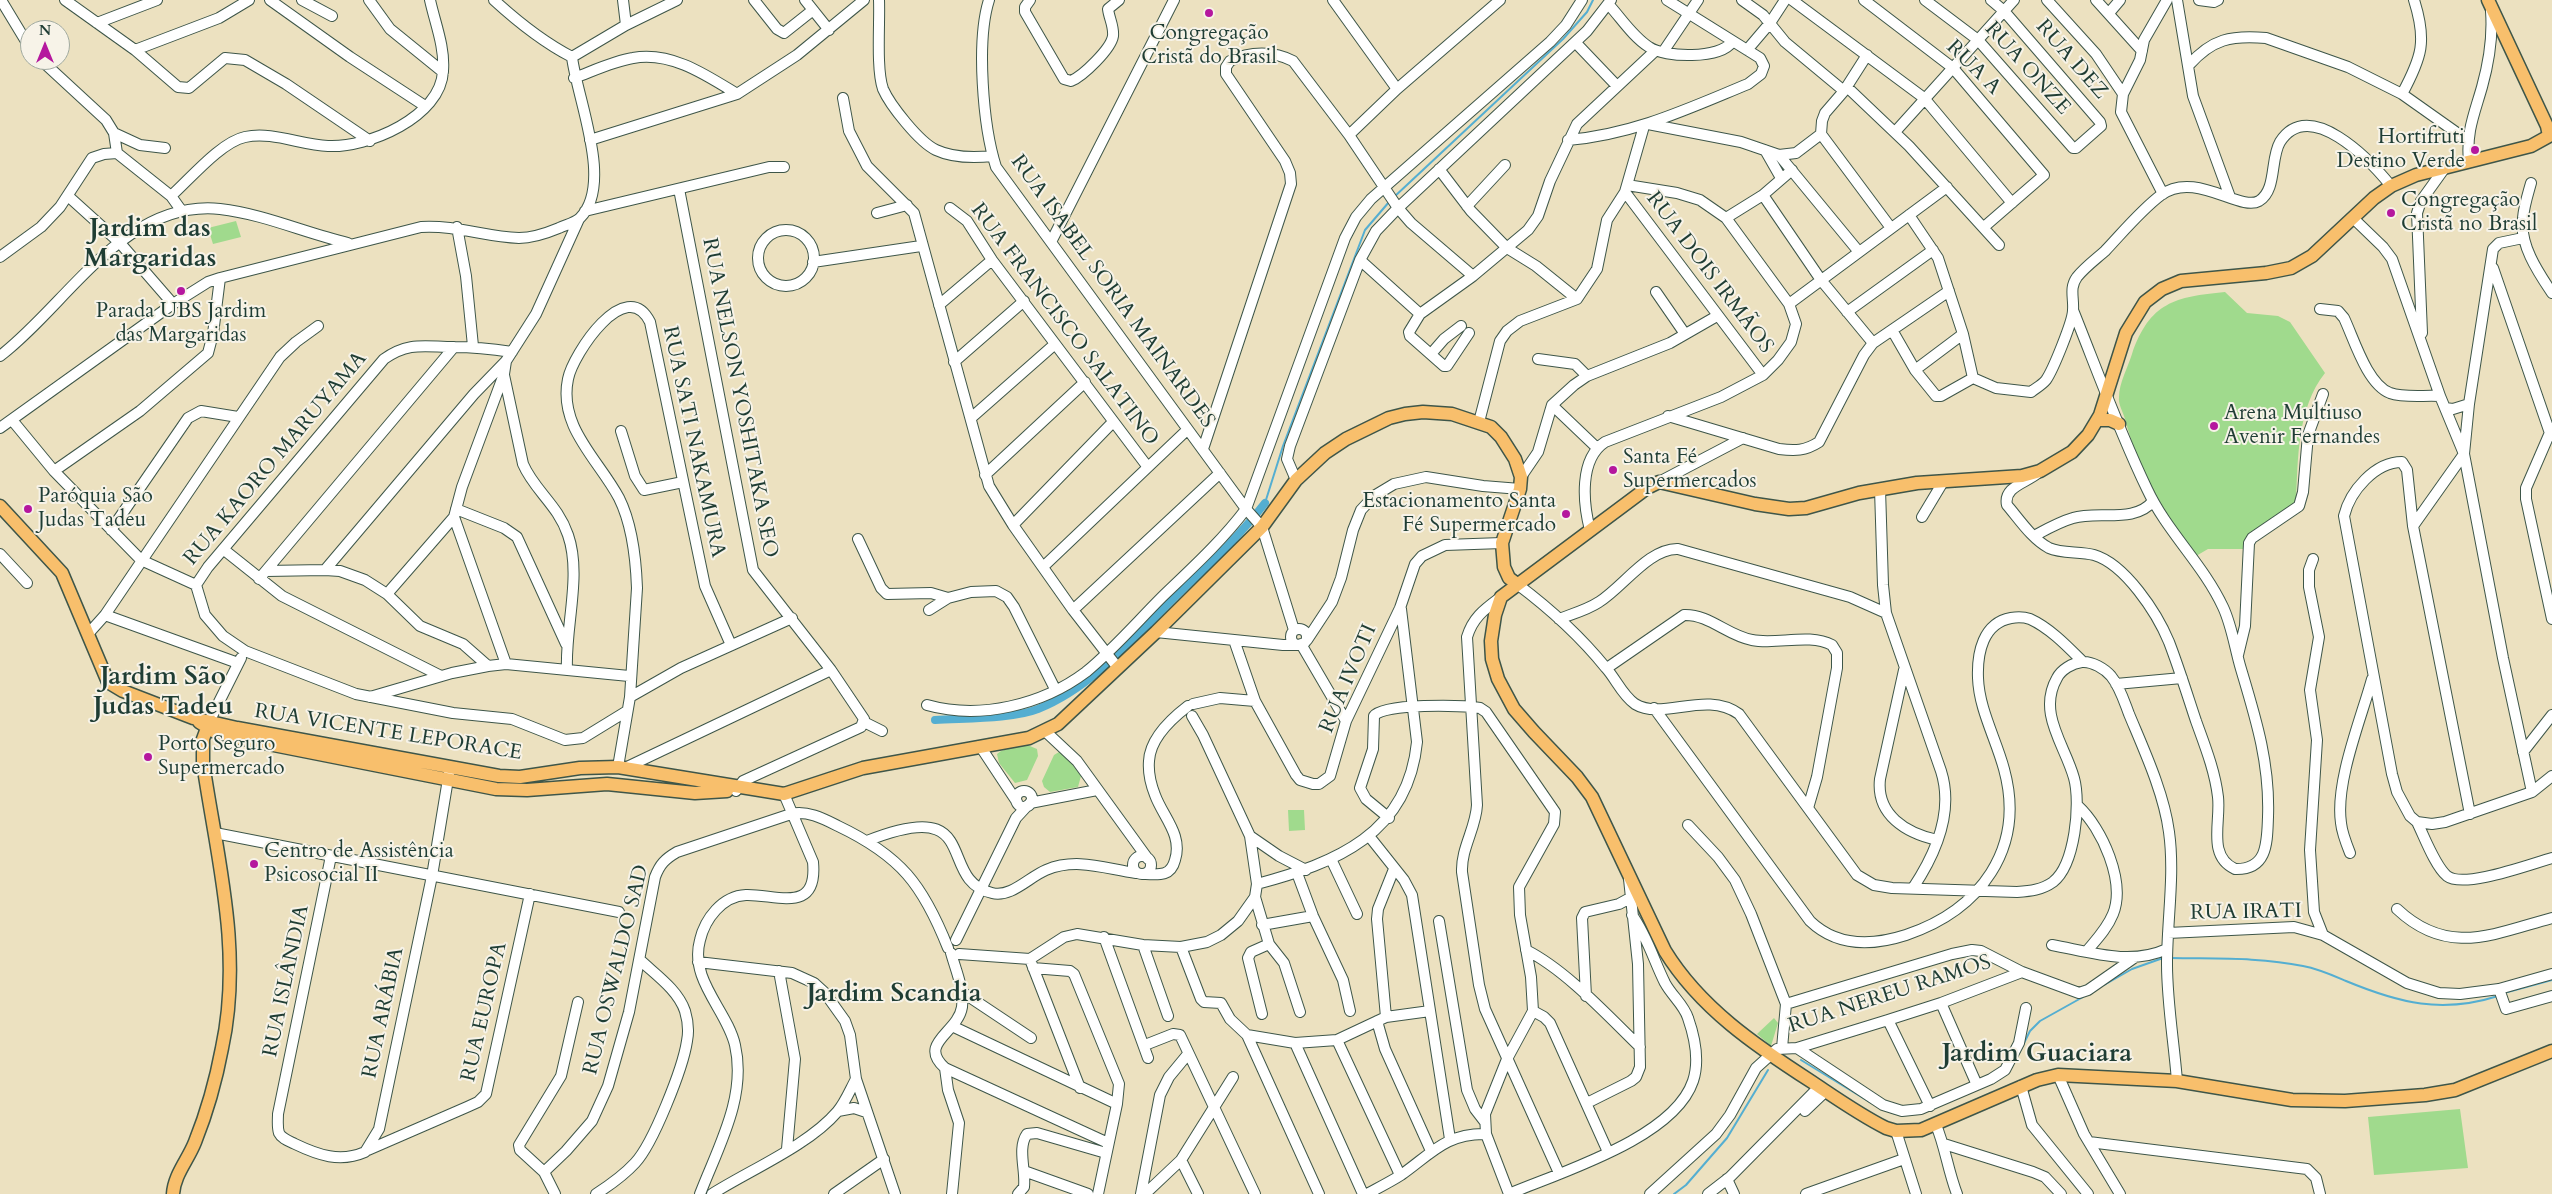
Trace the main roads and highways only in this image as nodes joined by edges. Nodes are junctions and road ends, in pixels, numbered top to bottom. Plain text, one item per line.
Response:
1 (2490, 3) edge
2 (2550, 140) edge
3 (2097, 420) junction
4 (2119, 424) road end
5 (0, 506) edge
6 (1516, 584) junction
7 (208, 724) junction
8 (697, 786) junction
9 (2552, 1051) edge
10 (177, 1176) junction
11 (164, 1194) edge
12 (173, 1194) edge

1 - 2 main road
2 - 3 main road
3 - 4 main road
3 - 6 main road
5 - 7 main road, RUA VICENTE LEPORACE
6 - 8 main road, RUA VICENTE LEPORACE
6 - 9 main road
7 - 8 main road, RUA VICENTE LEPORACE
7 - 8 main road
7 - 10 main road
10 - 11 main road
10 - 12 main road

